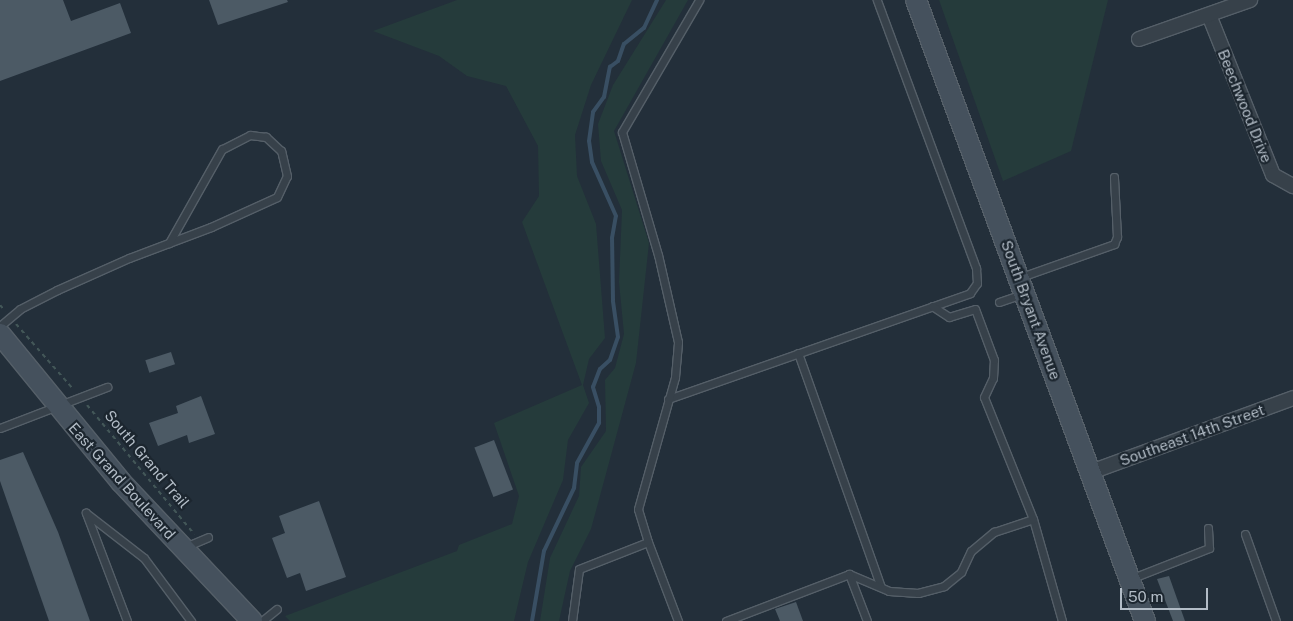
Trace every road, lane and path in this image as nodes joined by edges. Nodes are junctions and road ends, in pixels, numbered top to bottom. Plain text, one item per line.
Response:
1 (698, 0) edge
2 (877, 0) edge
3 (916, 0) edge
4 (1250, 0) edge
5 (1209, 15) junction
6 (1139, 39) dead end
7 (1114, 177) dead end
8 (1293, 186) edge
9 (169, 243) junction
10 (1021, 285) junction
11 (999, 302) dead end
12 (0, 305) edge
13 (932, 306) junction
14 (10, 317) junction
15 (0, 326) edge
16 (0, 334) edge
17 (798, 353) junction
18 (107, 387) dead end
19 (79, 396) junction
20 (1293, 398) edge
21 (668, 399) junction
22 (56, 406) junction
23 (0, 428) edge
24 (1091, 472) junction
25 (1033, 519) junction
26 (1208, 528) dead end
27 (1245, 534) dead end
28 (208, 537) dead end
29 (648, 542) junction
30 (191, 545) junction
31 (849, 574) junction
32 (1130, 579) junction
33 (881, 587) junction
34 (277, 609) dead end
35 (252, 620) edge
36 (127, 621) edge
37 (191, 621) edge
38 (572, 621) edge
39 (678, 621) edge
40 (726, 621) edge
41 (867, 621) edge
42 (1062, 621) edge
43 (1146, 621) edge
44 (1276, 621) edge

1 - 21 lane
2 - 13 lane
3 - 10 street, South Bryant Avenue
4 - 5 street
5 - 6 street
5 - 8 street, Beechwood Drive
7 - 10 lane
9 - 9 lane
9 - 14 lane
10 - 11 lane
10 - 24 street, South Bryant Avenue
12 - 14 path, South Grand Trail
13 - 17 lane
13 - 25 lane
14 - 15 lane
14 - 19 path, South Grand Trail
16 - 22 street, East Grand Boulevard
17 - 21 lane
17 - 33 lane
18 - 19 lane
19 - 22 lane
19 - 30 path, South Grand Trail
20 - 24 street, Southeast 14th Street
21 - 29 lane
22 - 23 lane
22 - 30 street, East Grand Boulevard
24 - 32 street, South Bryant Avenue
25 - 33 lane
25 - 42 lane
26 - 32 lane
27 - 44 lane
28 - 30 lane
29 - 38 lane
29 - 39 lane
30 - 35 street, East Grand Boulevard
31 - 33 lane
31 - 40 lane
31 - 41 lane
32 - 43 street, South Bryant Avenue
34 - 35 lane
36 - 37 lane

